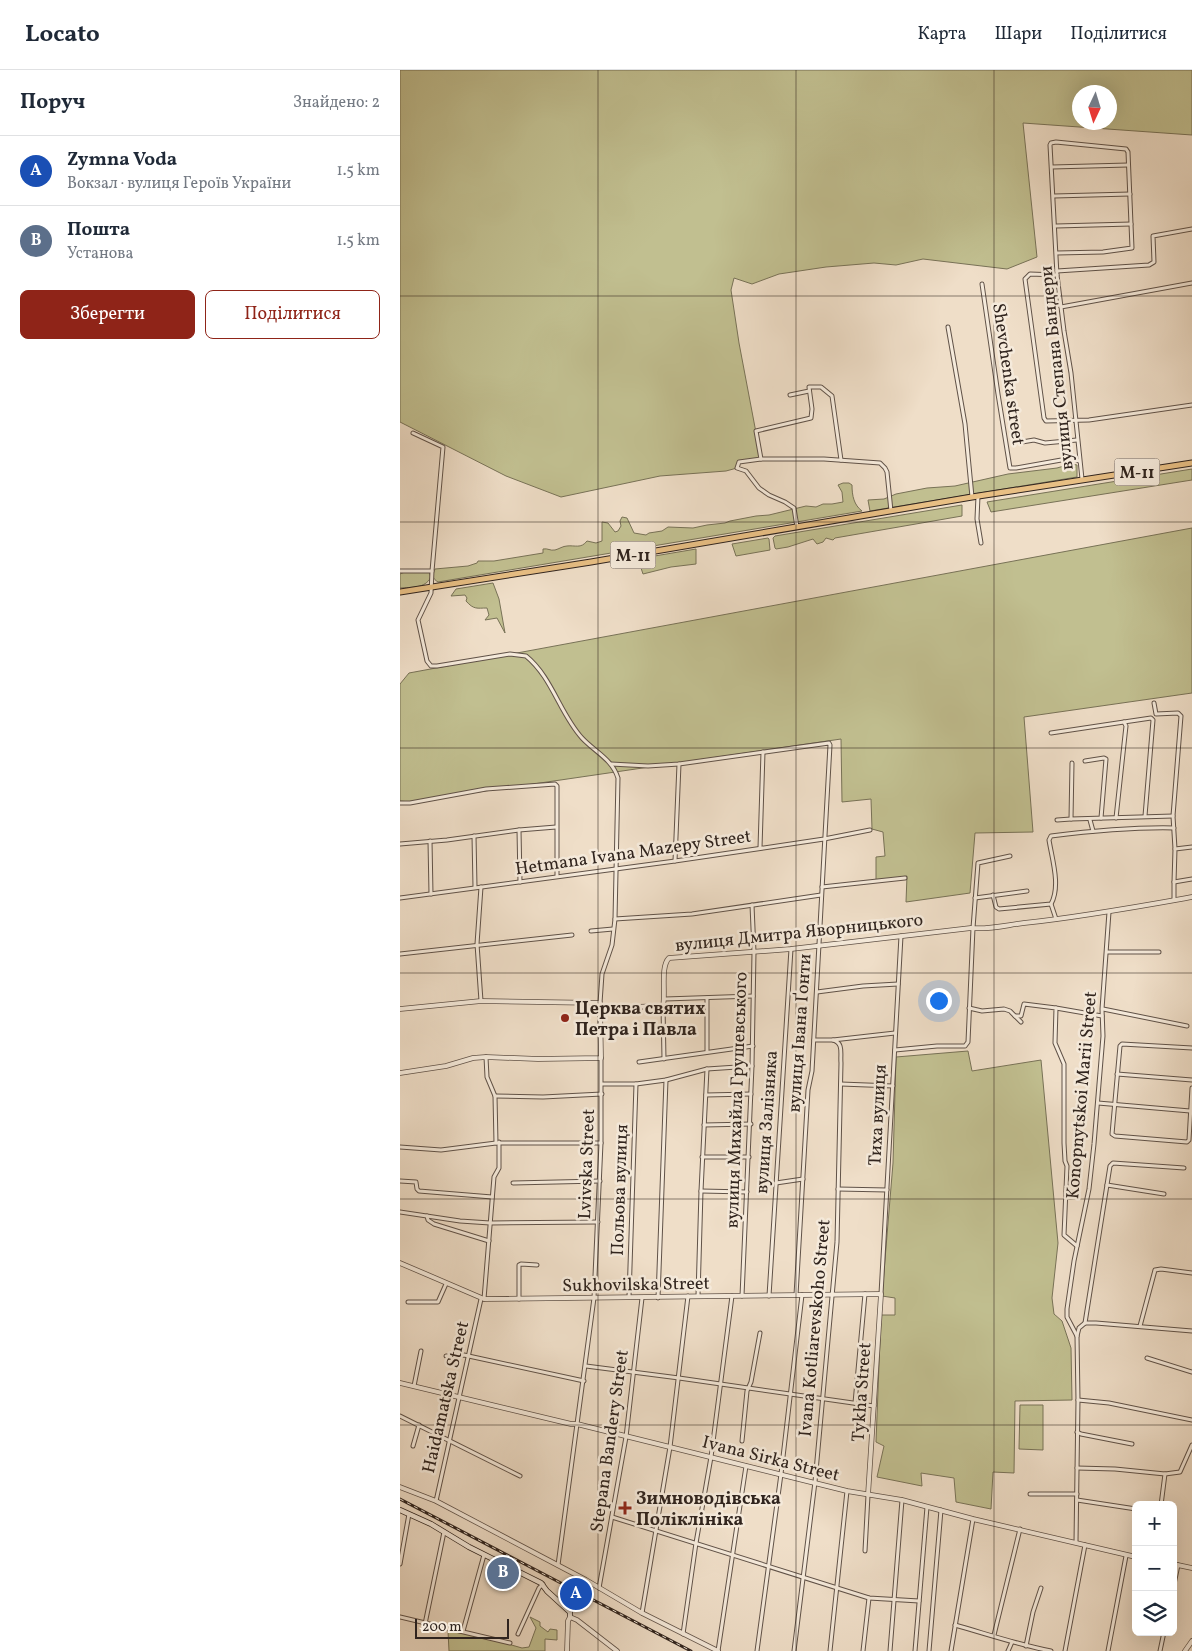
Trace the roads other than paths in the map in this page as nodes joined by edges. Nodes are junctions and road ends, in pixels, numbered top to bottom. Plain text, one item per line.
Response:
1 (1128, 165) junction
2 (1052, 167) junction
3 (1130, 194) junction
4 (1054, 196) junction
5 (1131, 224) junction
6 (1056, 226) junction
7 (1192, 229) edge
8 (1057, 253) junction
9 (1057, 273) junction
10 (1192, 283) edge
11 (982, 284) dead end
12 (1061, 307) junction
13 (948, 327) dead end
14 (809, 391) junction
15 (790, 395) dead end
16 (1192, 405) edge
17 (1075, 420) junction
18 (413, 432) dead end
19 (1077, 440) junction
20 (1022, 442) dead end
21 (761, 459) junction
22 (841, 460) junction
23 (1079, 462) junction
24 (1192, 463) edge
25 (1082, 480) junction
26 (975, 497) junction
27 (892, 511) junction
28 (798, 527) junction
29 (981, 543) dead end
30 (400, 571) edge
31 (432, 571) junction
32 (432, 587) junction
33 (400, 592) edge
34 (1154, 703) dead end
35 (1124, 722) junction
36 (1051, 733) dead end
37 (763, 752) junction
38 (1085, 761) dead end
39 (1072, 763) dead end
40 (611, 764) junction
41 (679, 764) junction
42 (400, 803) edge
43 (1145, 816) junction
44 (1173, 816) junction
45 (1101, 818) junction
46 (1116, 818) junction
47 (1071, 819) junction
48 (1090, 819) junction
49 (1056, 820) dead end
50 (556, 827) junction
51 (1174, 828) junction
52 (519, 830) junction
53 (870, 830) dead end
54 (1093, 831) junction
55 (474, 836) junction
56 (824, 839) junction
57 (430, 842) junction
58 (400, 844) edge
59 (1192, 847) edge
60 (760, 848) junction
61 (1175, 848) junction
62 (1010, 856) dead end
63 (674, 861) junction
64 (617, 869) junction
65 (557, 876) junction
66 (905, 878) dead end
67 (1192, 879) edge
68 (520, 882) junction
69 (1174, 882) junction
70 (481, 887) junction
71 (822, 887) junction
72 (475, 888) junction
73 (1027, 891) dead end
74 (431, 894) junction
75 (821, 895) junction
76 (993, 895) junction
77 (1192, 897) edge
78 (400, 898) edge
79 (975, 898) junction
80 (1174, 900) junction
81 (1050, 904) junction
82 (752, 905) junction
83 (1110, 912) junction
84 (614, 919) junction
85 (1056, 919) junction
86 (974, 928) junction
87 (613, 929) junction
88 (591, 931) dead end
89 (572, 935) dead end
90 (901, 936) junction
91 (477, 944) junction
92 (818, 945) junction
93 (791, 948) junction
94 (754, 952) junction
95 (1107, 952) junction
96 (1159, 952) dead end
97 (400, 954) edge
98 (898, 984) junction
99 (817, 992) junction
100 (753, 996) junction
101 (707, 998) junction
102 (665, 999) junction
103 (481, 1001) junction
104 (600, 1003) junction
105 (663, 1006) junction
106 (601, 1008) junction
107 (970, 1008) junction
108 (1056, 1008) junction
109 (400, 1009) edge
110 (1102, 1009) junction
111 (1015, 1016) junction
112 (1102, 1016) junction
113 (1022, 1022) dead end
114 (1187, 1026) dead end
115 (895, 1033) junction
116 (814, 1040) junction
117 (833, 1040) junction
118 (753, 1046) junction
119 (1192, 1048) edge
120 (895, 1050) junction
121 (707, 1051) junction
122 (486, 1057) junction
123 (601, 1058) junction
124 (664, 1059) junction
125 (640, 1062) dead end
126 (752, 1066) junction
127 (707, 1069) junction
128 (400, 1073) edge
129 (1117, 1074) junction
130 (666, 1080) junction
131 (1192, 1080) edge
132 (602, 1084) junction
133 (636, 1084) junction
134 (841, 1084) junction
135 (893, 1086) junction
136 (1192, 1088) edge
137 (602, 1094) junction
138 (751, 1094) junction
139 (706, 1095) junction
140 (495, 1096) junction
141 (1098, 1103) junction
142 (1115, 1104) junction
143 (1190, 1111) junction
144 (751, 1124) junction
145 (704, 1125) junction
146 (498, 1142) junction
147 (601, 1143) junction
148 (400, 1147) edge
149 (702, 1157) junction
150 (749, 1157) junction
151 (1184, 1168) dead end
152 (803, 1179) junction
153 (400, 1181) edge
154 (600, 1181) junction
155 (512, 1183) dead end
156 (776, 1183) junction
157 (1107, 1186) junction
158 (838, 1189) junction
159 (887, 1190) junction
160 (701, 1191) junction
161 (747, 1192) junction
162 (1164, 1194) dead end
163 (492, 1197) junction
164 (400, 1212) edge
165 (427, 1216) junction
166 (598, 1222) junction
167 (490, 1223) junction
168 (489, 1241) junction
169 (1077, 1246) junction
170 (400, 1263) edge
171 (537, 1265) dead end
172 (1192, 1273) edge
173 (446, 1284) junction
174 (832, 1294) junction
175 (865, 1294) junction
176 (881, 1294) junction
177 (796, 1295) junction
178 (802, 1295) junction
179 (688, 1296) junction
180 (698, 1296) junction
181 (732, 1296) junction
182 (742, 1296) junction
183 (769, 1296) junction
184 (594, 1298) junction
185 (629, 1298) junction
186 (642, 1298) junction
187 (658, 1298) junction
188 (482, 1299) junction
189 (518, 1300) junction
190 (408, 1302) dead end
191 (1085, 1323) junction
192 (1140, 1325) junction
193 (1192, 1331) edge
194 (760, 1333) dead end
195 (1076, 1336) junction
196 (421, 1351) dead end
197 (446, 1356) dead end
198 (469, 1356) junction
199 (1147, 1358) dead end
200 (586, 1366) junction
201 (634, 1372) junction
202 (1192, 1372) edge
203 (679, 1378) junction
204 (584, 1381) junction
205 (400, 1383) edge
206 (720, 1383) junction
207 (414, 1386) junction
208 (748, 1388) junction
209 (790, 1394) junction
210 (459, 1397) junction
211 (822, 1398) junction
212 (1078, 1400) junction
213 (855, 1403) junction
214 (874, 1406) junction
215 (400, 1416) edge
216 (1192, 1420) edge
217 (577, 1424) junction
218 (419, 1426) junction
219 (1077, 1432) junction
220 (626, 1437) junction
221 (449, 1440) junction
222 (742, 1441) dead end
223 (1132, 1444) dead end
224 (1192, 1445) edge
225 (413, 1446) dead end
226 (670, 1447) junction
227 (711, 1457) junction
228 (746, 1466) junction
229 (1077, 1468) junction
230 (781, 1474) junction
231 (1165, 1474) junction
232 (520, 1476) dead end
233 (815, 1482) junction
234 (400, 1487) edge
235 (847, 1490) junction
236 (868, 1494) junction
237 (1030, 1494) dead end
238 (1077, 1494) junction
239 (902, 1500) junction
240 (1077, 1500) junction
241 (436, 1501) junction
242 (1162, 1501) edge
243 (927, 1507) junction
244 (1132, 1508) edge
245 (400, 1510) edge
246 (941, 1510) junction
247 (409, 1513) junction
248 (612, 1517) junction
249 (973, 1519) junction
250 (1020, 1530) junction
251 (444, 1531) junction
252 (656, 1531) junction
253 (1076, 1542) junction
254 (696, 1543) junction
255 (1085, 1545) junction
256 (864, 1551) dead end
257 (484, 1555) junction
258 (733, 1555) junction
259 (1126, 1556) junction
260 (1132, 1557) edge
261 (400, 1564) edge
262 (1177, 1565) edge
263 (558, 1566) junction
264 (769, 1566) junction
265 (1192, 1568) edge
266 (803, 1577) junction
267 (543, 1584) junction
268 (836, 1587) junction
269 (599, 1588) junction
270 (1041, 1588) dead end
271 (869, 1598) junction
272 (894, 1600) junction
273 (919, 1601) junction
274 (642, 1613) junction
275 (400, 1617) edge
276 (570, 1617) junction
277 (425, 1624) junction
278 (955, 1625) junction
279 (463, 1632) junction
280 (518, 1634) dead end
281 (683, 1634) junction
282 (994, 1635) junction
283 (1163, 1636) edge
284 (1192, 1641) edge
285 (510, 1642) dead end
286 (1012, 1642) junction
287 (1026, 1646) junction
288 (1042, 1650) edge
289 (567, 1651) edge
290 (616, 1651) edge
291 (718, 1651) edge
292 (757, 1651) edge
293 (794, 1651) edge
294 (830, 1651) edge
295 (863, 1651) edge
296 (890, 1651) edge
297 (915, 1651) edge
298 (929, 1651) edge
299 (951, 1651) edge
300 (1008, 1651) edge
301 (1052, 1651) edge
302 (1065, 1651) edge
303 (1108, 1651) edge
304 (1160, 1651) edge
305 (1185, 1651) edge

1 - 2 street
1 - 2 street, вулиця Степана Бандери
1 - 3 street, вулиця Степана Бандери
2 - 4 street, вулиця Степана Бандери
3 - 4 street
3 - 5 street, вулиця Степана Бандери
4 - 6 street, вулиця Степана Бандери
5 - 6 street
5 - 8 street, вулиця Степана Бандери
6 - 8 street, вулиця Степана Бандери
7 - 9 street
8 - 9 street, вулиця Степана Бандери
9 - 12 street, вулиця Степана Бандери
9 - 17 street
10 - 12 street
11 - 23 street, Shevchenka street
12 - 17 street, вулиця Степана Бандери
13 - 26 street
14 - 15 street
14 - 21 street
14 - 22 street
16 - 17 street
17 - 19 street, вулиця Степана Бандери
18 - 31 street
19 - 20 street
19 - 23 street, вулиця Степана Бандери
21 - 22 street
21 - 28 street
22 - 27 street
23 - 25 street, вулиця Степана Бандери
24 - 25 highway, М-11
25 - 26 highway, М-11
26 - 27 highway, М-11
26 - 29 street
27 - 28 highway, М-11
28 - 32 highway, М-11
30 - 31 street
31 - 32 street
32 - 33 highway, М-11
32 - 40 street
34 - 44 street
35 - 36 street
35 - 43 street
35 - 46 street
37 - 41 street
37 - 56 street, вулиця Івана Ґонти
37 - 60 street
38 - 45 street
39 - 47 street
40 - 41 street
40 - 64 street, Lvivska Street
41 - 63 street
42 - 50 street
43 - 44 street
43 - 46 street
44 - 51 street
45 - 46 street
45 - 48 street
47 - 48 street
47 - 49 street
48 - 54 street
50 - 52 street
50 - 65 street
51 - 54 street
51 - 61 street
52 - 55 street
52 - 68 street
53 - 56 street, Hetmana Ivana Mazepy Street
54 - 81 street
55 - 57 street
55 - 72 street
56 - 60 street, Hetmana Ivana Mazepy Street
56 - 71 street, вулиця Івана Ґонти
57 - 58 street
57 - 74 street
59 - 61 street
60 - 63 street, Hetmana Ivana Mazepy Street
61 - 69 street
62 - 79 street
63 - 64 street, Hetmana Ivana Mazepy Street
64 - 65 street, Hetmana Ivana Mazepy Street
64 - 84 street, Lvivska Street
65 - 68 street, Hetmana Ivana Mazepy Street
66 - 71 street
67 - 69 street
68 - 70 street, Hetmana Ivana Mazepy Street
69 - 80 street
70 - 72 street, Hetmana Ivana Mazepy Street
70 - 91 street
71 - 75 street, вулиця Івана Ґонти
72 - 74 street, Hetmana Ivana Mazepy Street
73 - 76 street
74 - 78 street, Hetmana Ivana Mazepy Street
75 - 82 street
75 - 92 street, вулиця Івана Ґонти
76 - 79 street
76 - 81 street
77 - 80 street, вулиця Дмитра Яворницького
79 - 86 street
80 - 83 street, вулиця Дмитра Яворницького
81 - 85 street
82 - 84 street
82 - 94 street, вулиця Михайла Грушевського
83 - 85 street, вулиця Дмитра Яворницького
83 - 95 street, Konopnytskoi Marii Street
84 - 87 street, Lvivska Street
85 - 86 street, вулиця Дмитра Яворницького
86 - 90 street, вулиця Дмитра Яворницького
86 - 107 street
87 - 88 street
87 - 104 street, Lvivska Street
89 - 91 street
90 - 92 street, вулиця Дмитра Яворницького
90 - 98 street, Тиха вулиця
91 - 97 street
91 - 103 street
92 - 93 street, вулиця Дмитра Яворницького
92 - 99 street, вулиця Івана Ґонти
93 - 94 street, вулиця Дмитра Яворницького
93 - 156 street, вулиця Залізняка
94 - 100 street, вулиця Михайла Грушевського
94 - 102 street, вулиця Дмитра Яворницького
95 - 96 street
95 - 110 street, Konopnytskoi Marii Street
98 - 99 street
98 - 115 street, Тиха вулиця
99 - 116 street, вулиця Івана Ґонти
100 - 101 street
100 - 118 street, вулиця Михайла Грушевського
101 - 102 street
101 - 121 street
102 - 105 street
103 - 104 street
103 - 109 street
104 - 106 street, Lvivska Street
105 - 106 street
105 - 124 street
106 - 123 street, Lvivska Street
107 - 111 street
107 - 120 street
108 - 111 street
108 - 112 street
108 - 169 street
110 - 112 street, Konopnytskoi Marii Street
110 - 114 street
111 - 113 street
112 - 141 street, Konopnytskoi Marii Street
115 - 117 street
115 - 120 street, Тиха вулиця
116 - 117 street
116 - 152 street, вулиця Івана Ґонти
117 - 134 street, Ivana Kotliarevskoho Street
118 - 121 street
118 - 126 street, вулиця Михайла Грушевського
119 - 129 street
120 - 135 street, Тиха вулиця
121 - 124 street
122 - 123 street
122 - 128 street
122 - 140 street
123 - 132 street, Lvivska Street
124 - 125 street
126 - 127 street
126 - 138 street, вулиця Михайла Грушевського
127 - 130 street
127 - 139 street
129 - 131 street
129 - 142 street
130 - 133 street
130 - 187 street
132 - 133 street
132 - 137 street, Lvivska Street
133 - 185 street, Польова вулиця
134 - 135 street
134 - 158 street, Ivana Kotliarevskoho Street
135 - 159 street, Тиха вулиця
136 - 143 street
137 - 140 street
137 - 147 street, Lvivska Street
138 - 139 street
138 - 144 street, вулиця Михайла Грушевського
139 - 145 street
140 - 146 street, Haidamatska Street
141 - 142 street
141 - 169 street, Konopnytskoi Marii Street
142 - 143 street
142 - 143 street
144 - 145 street
144 - 150 street, вулиця Михайла Грушевського
145 - 149 street
146 - 147 street
146 - 148 street
146 - 163 street, Haidamatska Street
147 - 154 street, Lvivska Street
149 - 150 street
149 - 160 street
150 - 161 street, вулиця Михайла Грушевського
151 - 157 street
152 - 156 street
152 - 177 street, вулиця Івана Ґонти
153 - 163 street
154 - 155 street
154 - 166 street, Lvivska Street
156 - 183 street, вулиця Залізняка
157 - 162 street
157 - 191 street
158 - 159 street
158 - 174 street, Ivana Kotliarevskoho Street
159 - 176 street, Тиха вулиця
160 - 161 street
160 - 180 street
161 - 182 street, вулиця Михайла Грушевського
163 - 167 street, Haidamatska Street
164 - 165 street
165 - 167 street
165 - 168 street
166 - 167 street
166 - 184 street, Lvivska Street
167 - 168 street, Haidamatska Street
168 - 188 street, Haidamatska Street
169 - 195 street, Konopnytskoi Marii Street
170 - 173 street, Sukhovilska Street
171 - 189 street
172 - 192 street
173 - 188 street, Sukhovilska Street
173 - 190 street
174 - 175 street, Sukhovilska Street
174 - 178 street, Sukhovilska Street
174 - 211 street, Ivana Kotliarevskoho Street
175 - 176 street, Sukhovilska Street
175 - 213 street
176 - 214 street, Tykha Street
177 - 178 street, Sukhovilska Street
177 - 183 street, Sukhovilska Street
178 - 209 street
179 - 180 street, Sukhovilska Street
179 - 187 street, Sukhovilska Street
179 - 203 street
180 - 181 street, Sukhovilska Street
181 - 182 street, Sukhovilska Street
181 - 206 street
182 - 183 street, Sukhovilska Street
184 - 185 street, Sukhovilska Street
184 - 189 street, Sukhovilska Street
184 - 200 street, Lvivska Street
185 - 186 street, Sukhovilska Street
186 - 187 street, Sukhovilska Street
186 - 201 street, Stepana Bandery Street
188 - 189 street, Sukhovilska Street
188 - 198 street, Haidamatska Street
191 - 192 street
191 - 195 street
192 - 193 street
194 - 208 street
195 - 212 street, Konopnytskoi Marii Street
196 - 207 street
197 - 198 street
198 - 204 street
198 - 210 street, Haidamatska Street
199 - 202 street
200 - 201 street
200 - 204 street, Lvivska Street
201 - 203 street
201 - 220 street, Stepana Bandery Street
203 - 206 street
203 - 226 street
204 - 217 street, Lvivska Street
205 - 207 street, Ivana Sirka Street
206 - 208 street
206 - 227 street
207 - 210 street, Ivana Sirka Street
208 - 209 street
208 - 222 street
209 - 211 street
209 - 230 street
210 - 217 street, Ivana Sirka Street
210 - 221 street, Haidamatska Street
211 - 213 street
211 - 233 street, Ivana Kotliarevskoho Street
212 - 216 street
212 - 219 street, Konopnytskoi Marii Street
213 - 214 street
214 - 236 street, Tykha Street
215 - 218 street
217 - 220 street, Ivana Sirka Street
217 - 263 street, Lvivska Street
218 - 221 street
218 - 225 street
219 - 223 street
219 - 229 street, Konopnytskoi Marii Street
220 - 226 street, Ivana Sirka Street
220 - 248 street, Stepana Bandery Street
221 - 232 street
221 - 241 street, Haidamatska Street
224 - 231 street
226 - 227 street, Ivana Sirka Street
226 - 252 street
227 - 228 street, Ivana Sirka Street
227 - 254 street
228 - 230 street, Ivana Sirka Street
228 - 258 street
229 - 231 street
229 - 238 street, Konopnytskoi Marii Street
230 - 233 street, Ivana Sirka Street
230 - 264 street
231 - 242 street
233 - 235 street, Ivana Sirka Street
233 - 266 street, Ivana Kotliarevskoho Street
234 - 241 street
235 - 236 street, Ivana Sirka Street
235 - 268 street
236 - 239 street, Ivana Sirka Street
236 - 256 street, Tykha Street
237 - 238 street
238 - 240 street, Konopnytskoi Marii Street
239 - 243 street, Ivana Sirka Street
239 - 272 street
240 - 244 street
240 - 253 street, Konopnytskoi Marii Street
241 - 263 street
243 - 246 street, Ivana Sirka Street
243 - 273 street
245 - 247 main road
246 - 249 street, Ivana Sirka Street
246 - 298 street
247 - 251 main road
247 - 261 street
248 - 252 street
248 - 269 street, Stepana Bandery Street
249 - 250 street, Ivana Sirka Street
249 - 278 street
250 - 253 street, Ivana Sirka Street
250 - 282 street
251 - 257 main road
251 - 277 street
252 - 254 street
252 - 274 street
253 - 255 street, Ivana Sirka Street
254 - 258 street
254 - 281 street
255 - 259 street, Ivana Sirka Street
255 - 302 street
257 - 267 main road
257 - 279 street
258 - 264 street
258 - 291 street
259 - 260 street, Ivana Sirka Street
259 - 303 street
262 - 265 street
263 - 269 street
264 - 266 street
264 - 292 street
266 - 268 street
266 - 293 street, Ivana Kotliarevskoho Street
267 - 276 main road
267 - 280 street
268 - 271 street
268 - 294 street
269 - 274 street
270 - 287 street
271 - 272 street
271 - 295 street
272 - 273 street
272 - 296 street
273 - 297 street
274 - 281 street
275 - 277 street
276 - 289 street
276 - 290 street
277 - 279 street
278 - 282 street
278 - 299 street
279 - 285 street
281 - 291 street
282 - 286 street
283 - 304 street
284 - 305 street
286 - 287 street
286 - 300 street
287 - 288 street
288 - 301 street

